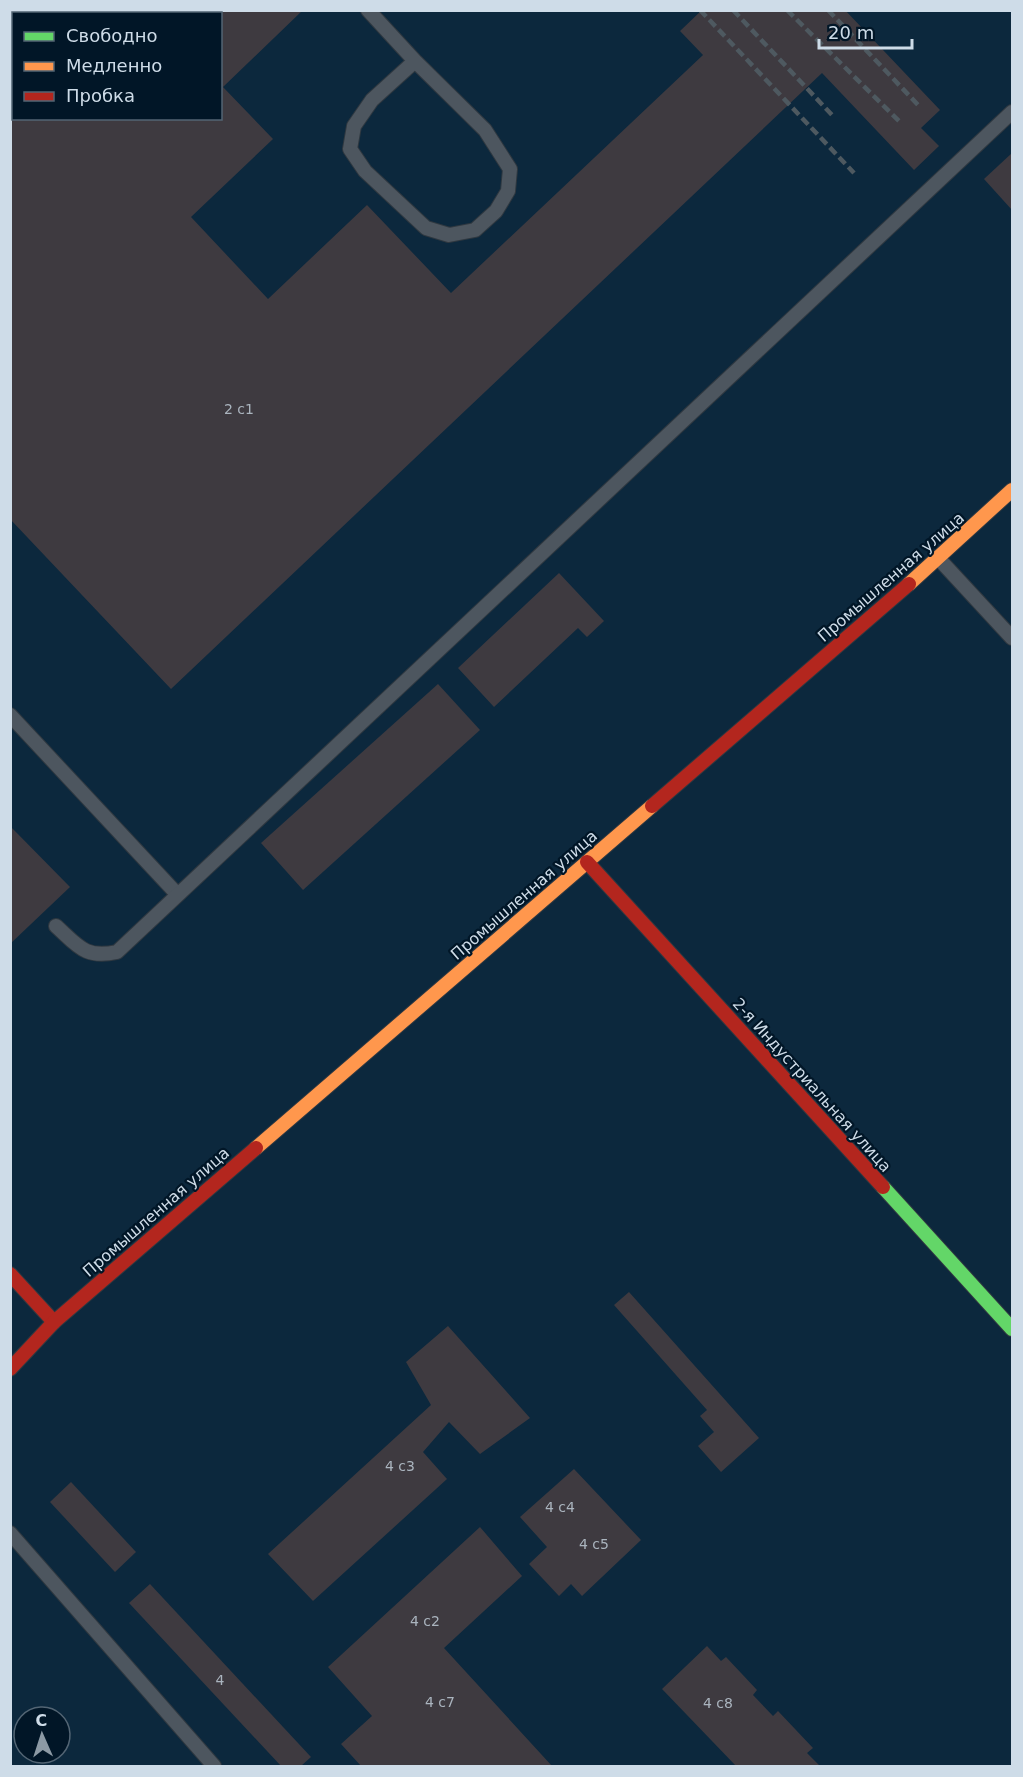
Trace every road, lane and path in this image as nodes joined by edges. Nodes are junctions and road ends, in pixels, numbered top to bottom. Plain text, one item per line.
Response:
1 (368, 10) edge
2 (415, 61) junction
3 (1012, 112) edge
4 (1012, 490) edge
5 (939, 559) junction
6 (1012, 638) edge
7 (10, 716) edge
8 (587, 862) junction
9 (177, 894) junction
10 (56, 926) dead end
11 (10, 1274) edge
12 (54, 1322) junction
13 (1012, 1329) edge
14 (10, 1369) edge
15 (10, 1533) edge
16 (214, 1767) edge

1 - 2 lane
2 - 2 lane
3 - 9 lane
4 - 5 street, Промышленная улица
5 - 6 lane
5 - 8 street, Промышленная улица
7 - 9 lane
8 - 12 street, Промышленная улица
8 - 13 street, 2-я Индустриальная улица
9 - 10 lane
11 - 12 street
12 - 14 street, Промышленная улица
15 - 16 lane

